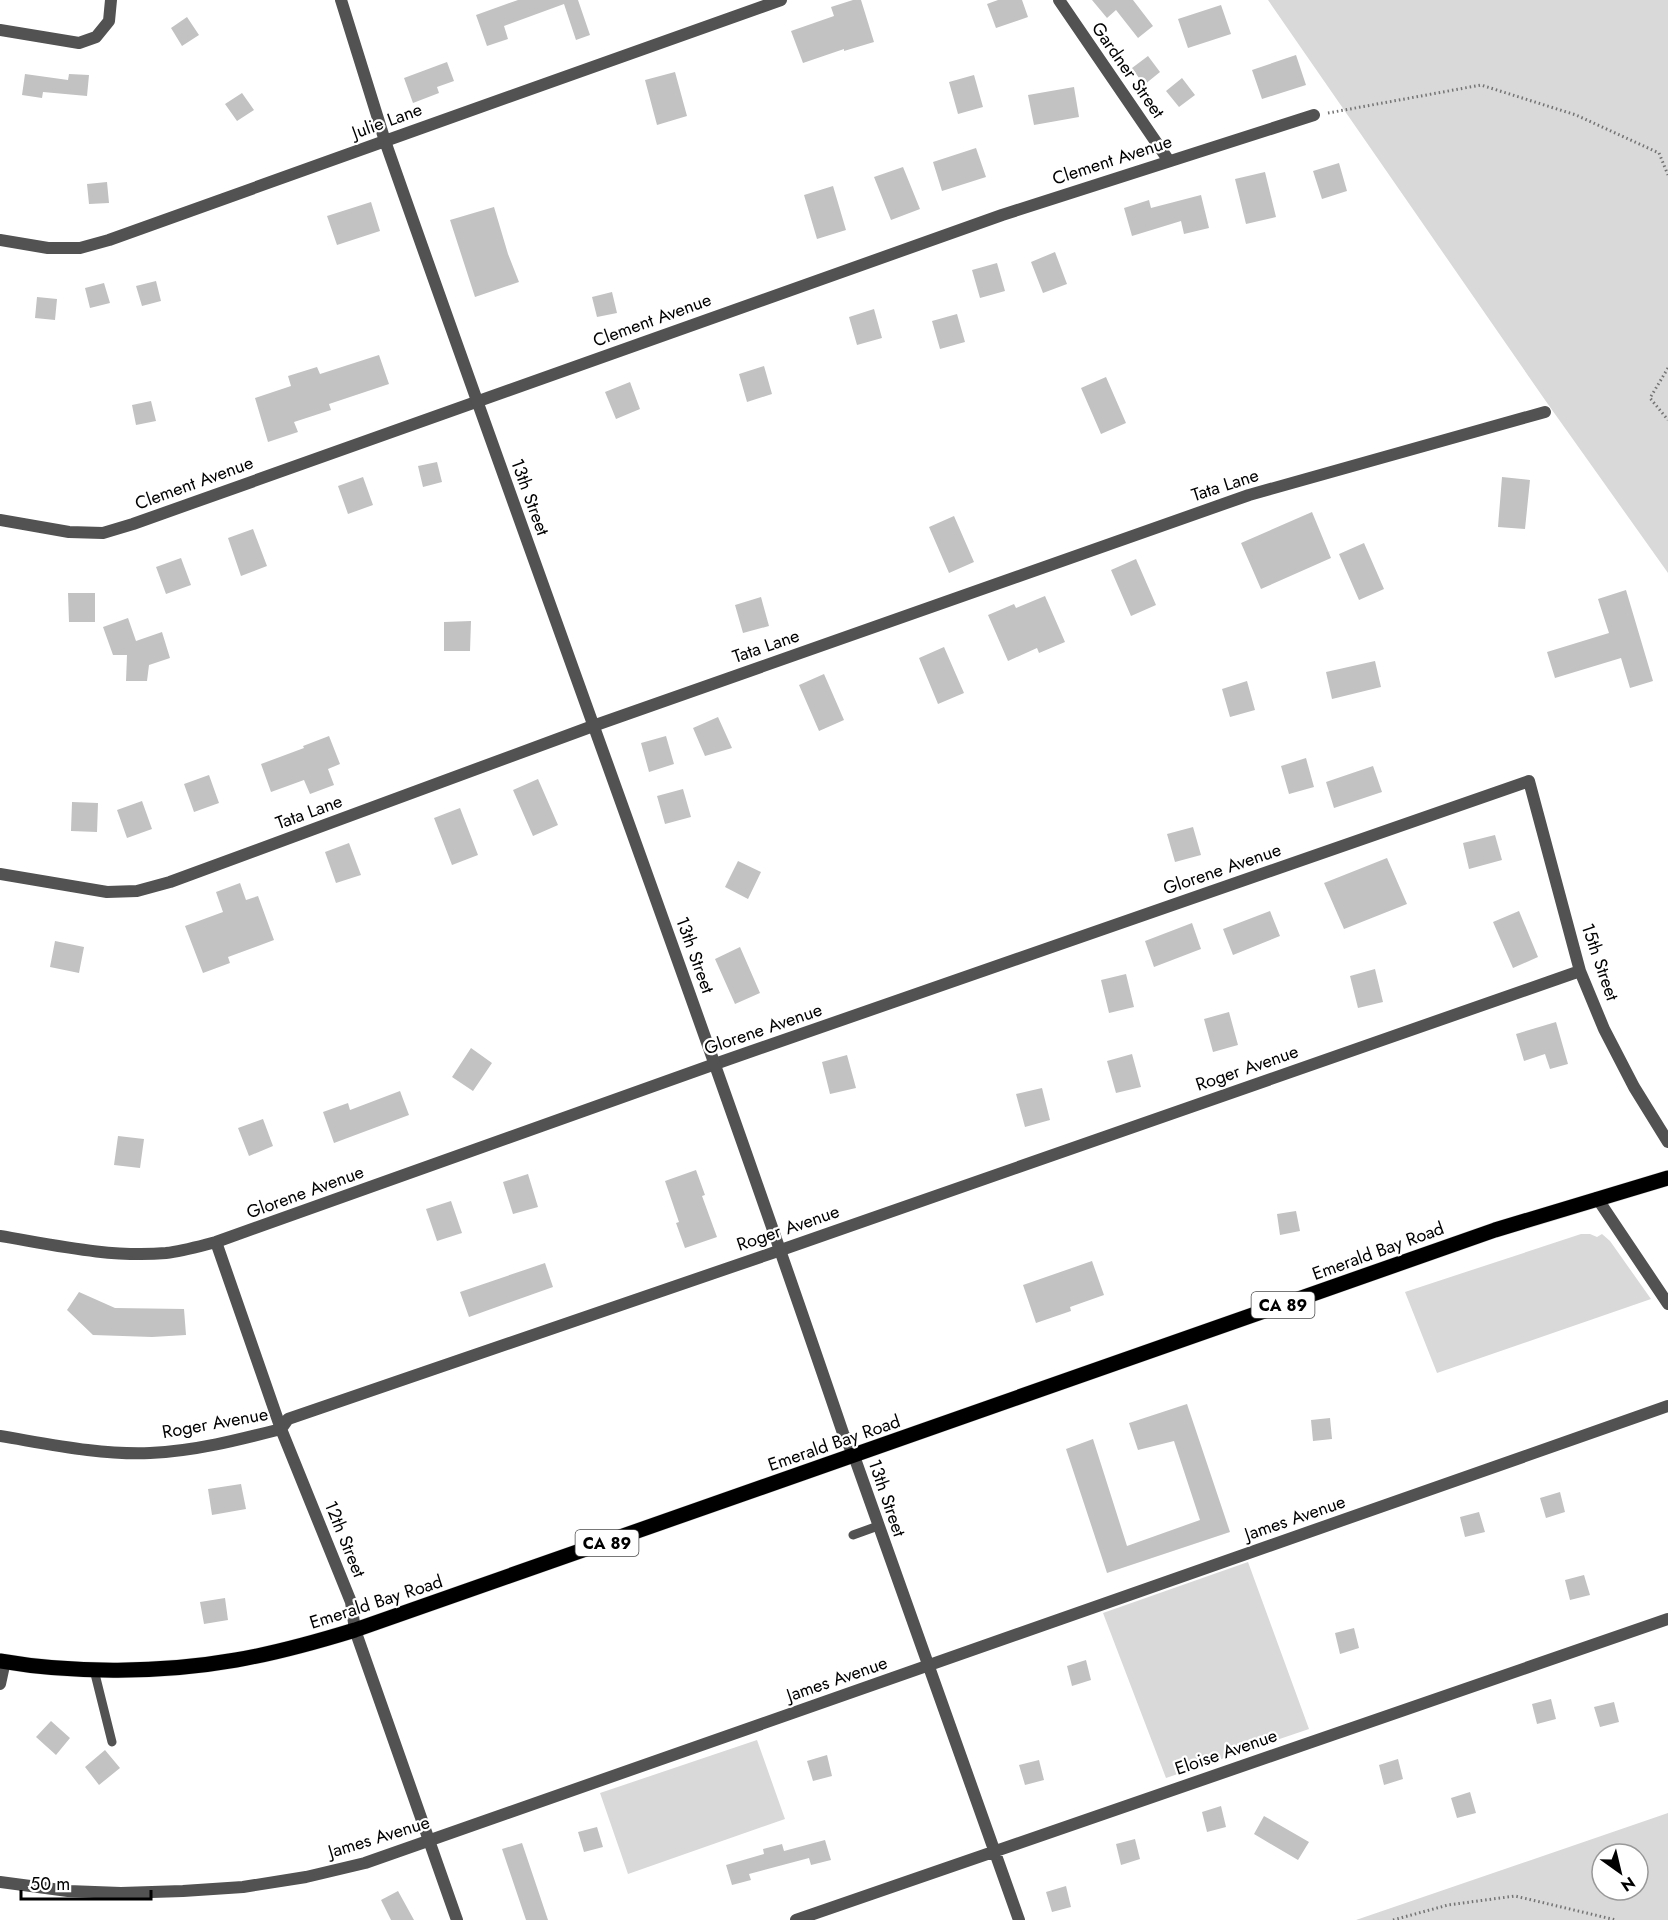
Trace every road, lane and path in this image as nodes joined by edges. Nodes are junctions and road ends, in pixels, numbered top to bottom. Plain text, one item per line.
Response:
1 (111, 0) edge
2 (340, 0) edge
3 (782, 0) edge
4 (1059, 0) edge
5 (0, 30) edge
6 (1314, 115) joint
7 (385, 141) junction
8 (1169, 160) junction
9 (1668, 175) edge
10 (0, 240) edge
11 (1668, 368) edge
12 (476, 401) junction
13 (1545, 412) dead end
14 (1668, 420) edge
15 (0, 520) edge
16 (593, 726) junction
17 (1529, 781) joint
18 (0, 874) edge
19 (1580, 971) junction
20 (715, 1064) junction
21 (1668, 1142) edge
22 (1668, 1178) edge
23 (1597, 1198) junction
24 (0, 1236) edge
25 (216, 1242) junction
26 (781, 1250) junction
27 (1668, 1304) edge
28 (1668, 1406) edge
29 (281, 1429) junction
30 (0, 1436) edge
31 (854, 1456) junction
32 (878, 1526) junction
33 (853, 1535) dead end
34 (1668, 1619) edge
35 (356, 1630) junction
36 (2, 1661) edge
37 (928, 1666) junction
38 (94, 1670) junction
39 (0, 1684) edge
40 (112, 1742) dead end
41 (429, 1842) junction
42 (993, 1851) junction
43 (0, 1882) edge
44 (457, 1920) edge
45 (796, 1920) edge
46 (1019, 1920) edge
47 (1393, 1920) edge
48 (1616, 1920) edge

1 - 5 street
2 - 7 street, 13th Street
3 - 7 street, Julie Lane
4 - 8 street, Gardner Street
6 - 8 street, Clement Avenue
6 - 9 path
7 - 10 street, Julie Lane
7 - 12 street, 13th Street
8 - 12 street, Clement Avenue
11 - 14 path
12 - 15 street, Clement Avenue
12 - 16 street, 13th Street
13 - 16 street, Tata Lane
16 - 18 street, Tata Lane
16 - 20 street, 13th Street
17 - 19 street, 15th Street
17 - 20 street, Glorene Avenue
19 - 21 street, 15th Street
19 - 26 street, Roger Avenue
20 - 25 street, Glorene Avenue
20 - 26 street, 13th Street
22 - 23 main road, Emerald Bay Road / CA 89
23 - 27 street
23 - 31 main road, Emerald Bay Road / CA 89
24 - 25 street, Glorene Avenue
25 - 29 street, 12th Street
26 - 29 street, Roger Avenue
26 - 31 street, 13th Street
28 - 37 street, James Avenue
29 - 30 street, Roger Avenue
29 - 35 street, 12th Street
31 - 32 street, 13th Street
31 - 35 main road, Emerald Bay Road / CA 89
32 - 33 lane
32 - 37 street, 13th Street
34 - 42 street, Eloise Avenue
35 - 38 main road, Emerald Bay Road / CA 89
35 - 41 street, 12th Street
36 - 38 main road, Emerald Bay Road / CA 89
36 - 39 street
37 - 41 street, James Avenue
37 - 42 street, 13th Street
38 - 40 lane
41 - 43 street, James Avenue
41 - 44 street, 12th Street
42 - 45 street, Eloise Avenue
42 - 46 street, 13th Street
47 - 48 path

